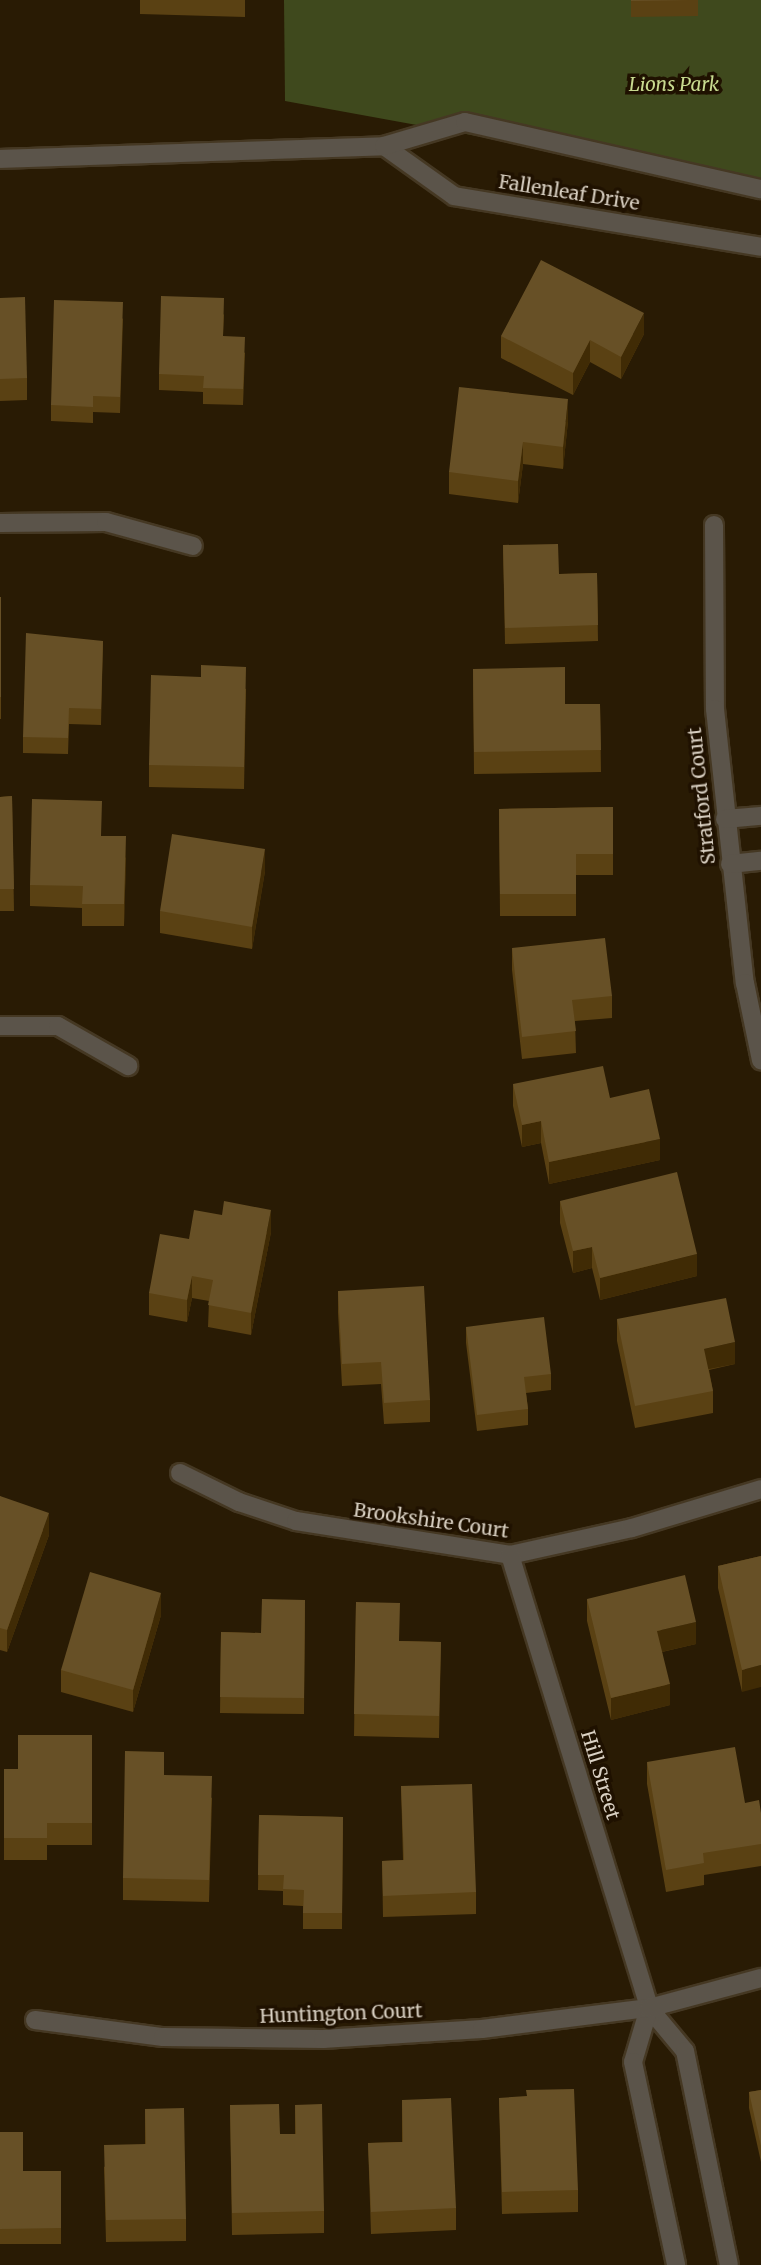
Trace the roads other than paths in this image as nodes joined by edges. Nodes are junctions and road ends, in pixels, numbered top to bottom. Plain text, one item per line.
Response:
1 (384, 146) junction
2 (0, 159) edge
3 (761, 189) edge
4 (761, 247) edge
5 (0, 523) edge
6 (714, 525) dead end
7 (193, 546) dead end
8 (761, 816) edge
9 (725, 819) junction
10 (761, 861) edge
11 (730, 864) junction
12 (0, 1026) edge
13 (761, 1060) edge
14 (128, 1066) dead end
15 (180, 1473) dead end
16 (761, 1489) edge
17 (510, 1555) junction
18 (761, 1978) edge
19 (649, 2008) junction
20 (35, 2020) dead end
21 (676, 2265) edge
22 (729, 2265) edge

1 - 2 street
1 - 3 street
1 - 4 street, Fallenleaf Drive
5 - 7 street
6 - 9 street, Stratford Court
8 - 9 street
9 - 11 street, Stratford Court
10 - 11 street
11 - 13 street, Stratford Court
12 - 14 street
15 - 17 street, Brookshire Court
16 - 17 street, Brookshire Court
17 - 19 street, Hill Street
18 - 19 street, Huntington Court
19 - 20 street, Huntington Court
19 - 21 street
19 - 22 street, Hill Street

